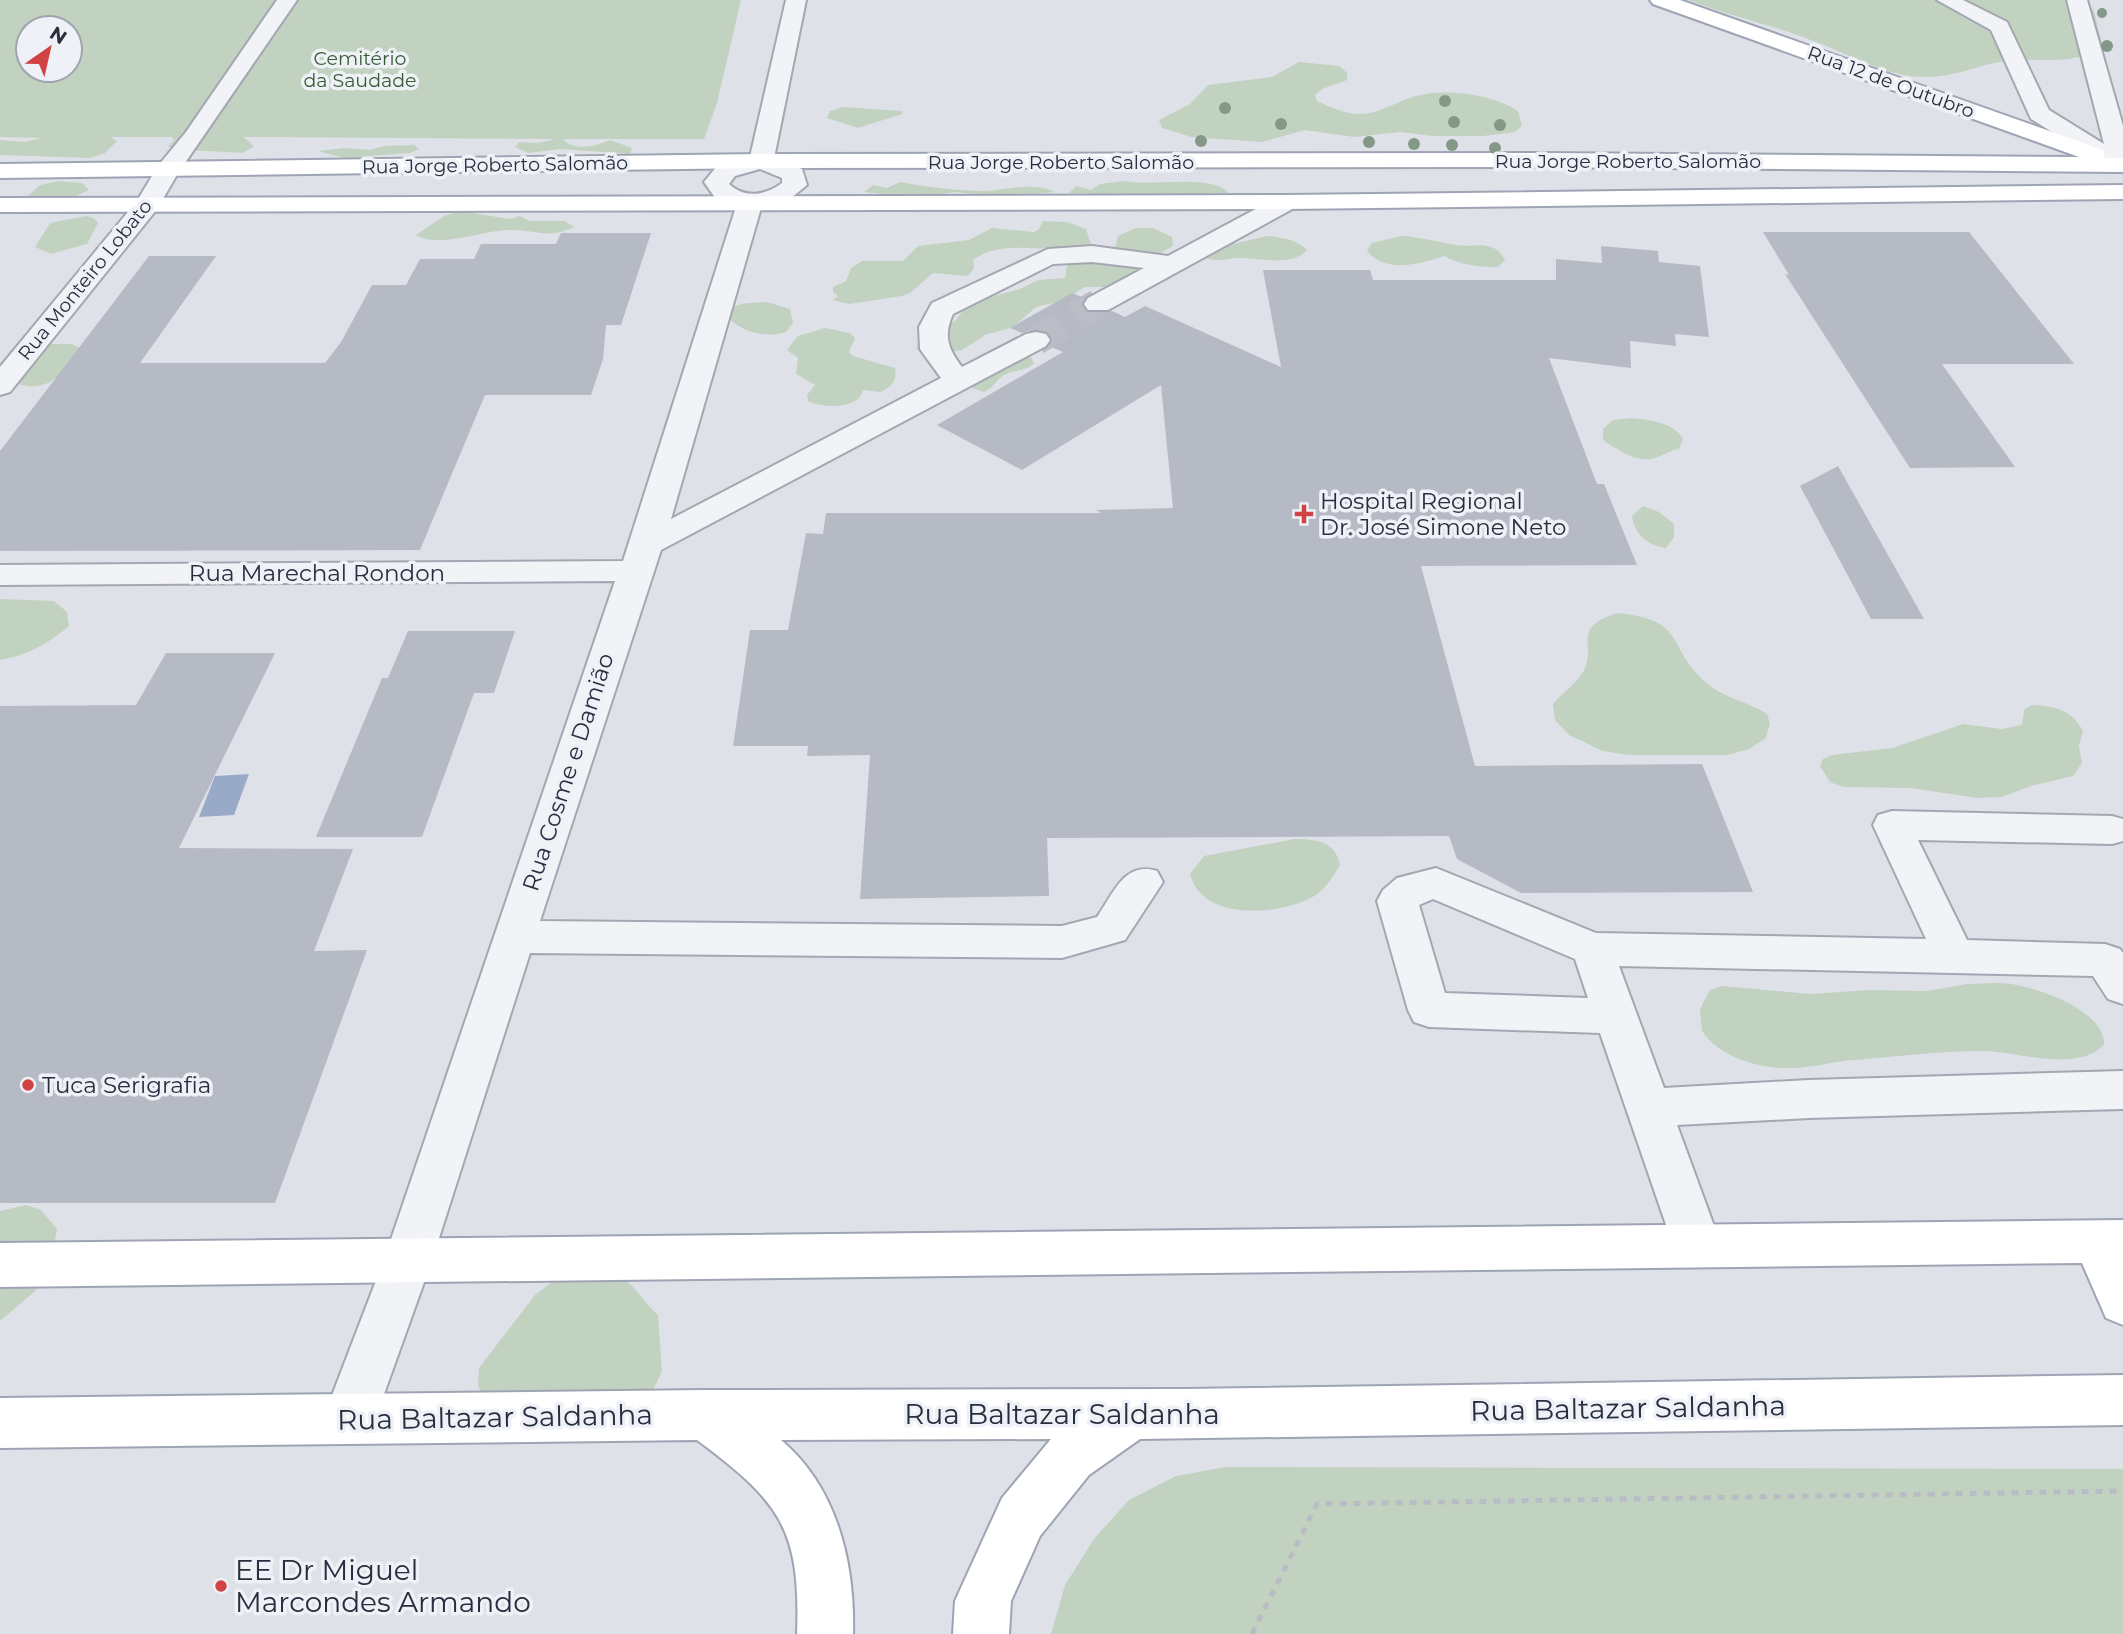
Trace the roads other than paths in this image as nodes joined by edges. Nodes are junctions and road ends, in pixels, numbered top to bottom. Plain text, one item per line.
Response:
1 (288, 0) edge
2 (796, 0) edge
3 (1660, 0) edge
4 (1947, 0) edge
5 (2077, 0) edge
6 (761, 161) junction
7 (2123, 165) edge
8 (0, 171) edge
9 (167, 171) junction
10 (2123, 192) edge
11 (1287, 202) junction
12 (750, 203) junction
13 (148, 204) junction
14 (0, 205) edge
15 (1173, 264) junction
16 (1098, 304) tunnel mouth
17 (1036, 340) tunnel mouth
18 (957, 381) junction
19 (0, 386) edge
20 (641, 557) junction
21 (0, 575) edge
22 (2112, 830) dead end
23 (1143, 882) dead end
24 (514, 937) junction
25 (1592, 949) junction
26 (1954, 956) junction
27 (2123, 988) edge
28 (1617, 1016) junction
29 (2123, 1090) edge
30 (1651, 1108) junction
31 (2109, 1241) edge
32 (1697, 1245) junction
33 (408, 1260) junction
34 (0, 1265) edge
35 (2123, 1302) edge
36 (2123, 1400) edge
37 (1134, 1413) junction
38 (705, 1415) junction
39 (349, 1419) junction
40 (0, 1423) edge
41 (825, 1634) edge
42 (981, 1634) edge

1 - 9 street, Rua Monteiro Lobato
2 - 6 street
3 - 7 main road, Rua 12 de Outubro
4 - 7 street
5 - 7 street
6 - 7 main road, Rua Jorge Roberto Salomão
6 - 9 main road, Rua Jorge Roberto Salomão
6 - 12 street
6 - 12 street
8 - 9 main road, Rua Jorge Roberto Salomão
9 - 13 street, Rua Monteiro Lobato
10 - 11 main road, Rua Jorge Roberto Salomão
11 - 12 main road, Rua Jorge Roberto Salomão
11 - 15 street
12 - 13 main road, Rua Jorge Roberto Salomão
12 - 20 street, Rua Cosme e Damião
13 - 14 main road, Rua Jorge Roberto Salomão
13 - 19 street, Rua Monteiro Lobato
15 - 16 street
15 - 18 street
17 - 18 street
18 - 20 street
20 - 21 street, Rua Marechal Rondon
20 - 24 street, Rua Cosme e Damião
22 - 26 street
23 - 24 street
24 - 33 street, Rua Cosme e Damião
25 - 26 street
25 - 28 street
25 - 28 street
26 - 27 street
28 - 30 street
29 - 30 street
30 - 32 street
31 - 32 main road
31 - 35 main road
32 - 33 main road
33 - 34 main road
33 - 39 street, Rua Cosme e Damião
36 - 37 main road, Rua Baltazar Saldanha
37 - 38 main road, Rua Baltazar Saldanha
37 - 42 main road
38 - 39 main road, Rua Baltazar Saldanha
38 - 41 main road
39 - 40 main road, Rua Baltazar Saldanha

